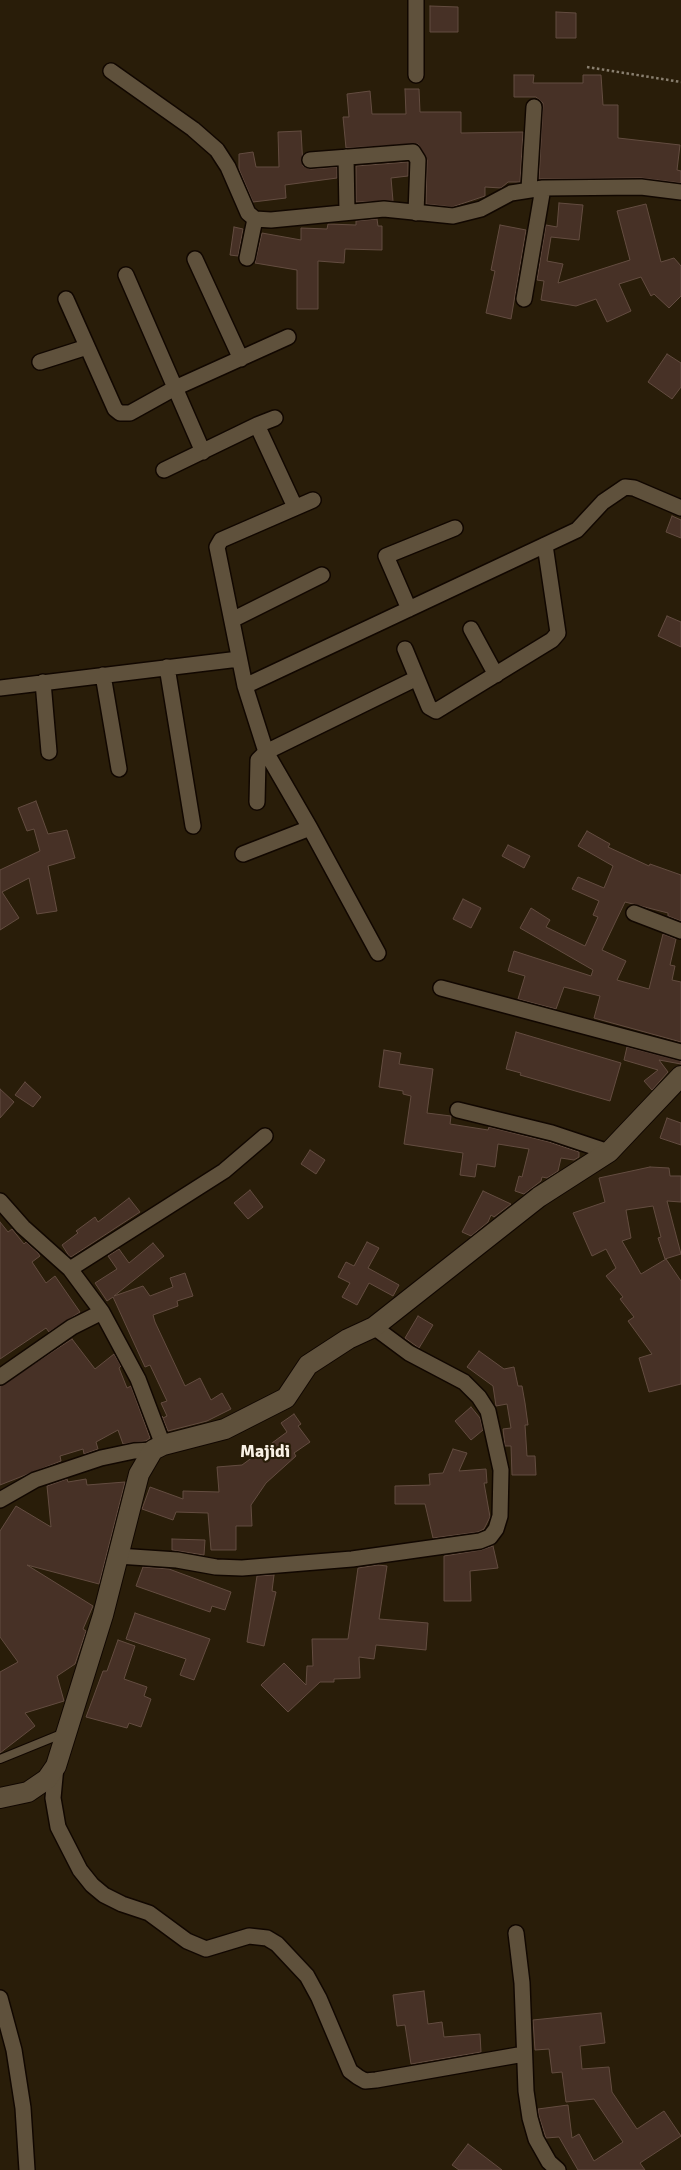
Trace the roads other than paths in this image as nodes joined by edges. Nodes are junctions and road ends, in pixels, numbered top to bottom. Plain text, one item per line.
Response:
1 (416, 0) edge
2 (111, 71) dead end
3 (416, 75) dead end
4 (534, 107) dead end
5 (346, 157) junction
6 (310, 160) dead end
7 (536, 189) junction
8 (681, 192) edge
9 (347, 212) junction
10 (416, 213) junction
11 (255, 219) junction
12 (247, 258) dead end
13 (195, 259) dead end
14 (126, 275) dead end
15 (66, 299) dead end
16 (524, 299) dead end
17 (288, 337) dead end
18 (87, 347) junction
19 (241, 358) junction
20 (40, 362) dead end
21 (175, 388) junction
22 (275, 418) dead end
23 (257, 425) junction
24 (202, 452) junction
25 (164, 470) dead end
26 (313, 500) dead end
27 (295, 508) junction
28 (681, 508) edge
29 (455, 528) dead end
30 (545, 545) junction
31 (322, 575) dead end
32 (409, 609) junction
33 (232, 620) junction
34 (471, 629) dead end
35 (405, 649) dead end
36 (239, 658) junction
37 (167, 667) junction
38 (103, 675) junction
39 (496, 675) junction
40 (417, 678) junction
41 (43, 682) junction
42 (245, 686) junction
43 (0, 688) edge
44 (49, 752) dead end
45 (266, 752) junction
46 (119, 769) dead end
47 (257, 802) dead end
48 (193, 826) dead end
49 (310, 828) junction
50 (243, 854) dead end
51 (634, 913) dead end
52 (681, 931) edge
53 (378, 953) dead end
54 (440, 988) dead end
55 (681, 1052) edge
56 (681, 1076) edge
57 (458, 1110) dead end
58 (265, 1136) dead end
59 (609, 1152) junction
60 (0, 1201) edge
61 (70, 1270) junction
62 (102, 1312) junction
63 (374, 1327) junction
64 (0, 1376) edge
65 (158, 1448) junction
66 (0, 1500) edge
67 (118, 1556) junction
68 (68, 1731) junction
69 (0, 1759) edge
70 (56, 1766) junction
71 (0, 1798) edge
72 (516, 1933) dead end
73 (0, 1998) edge
74 (524, 2054) junction
75 (27, 2170) edge
76 (558, 2170) edge

1 - 3 street
2 - 11 street
4 - 7 street
5 - 6 street
5 - 9 street
5 - 10 street
7 - 8 street
7 - 10 street
7 - 16 street
9 - 10 street
9 - 11 street
11 - 12 street
13 - 19 street
14 - 21 street
15 - 18 street
17 - 19 street
18 - 20 street
18 - 21 street
19 - 21 street
21 - 24 street
22 - 23 street
23 - 24 street
23 - 27 street
24 - 25 street
26 - 27 street
27 - 33 street
28 - 30 street
29 - 32 street
30 - 32 street
30 - 39 street
31 - 33 street
32 - 42 street
33 - 36 street
34 - 39 street
35 - 40 street
36 - 37 street
36 - 42 street
37 - 38 street
37 - 48 street
38 - 41 street
38 - 46 street
39 - 40 street
40 - 45 street
41 - 43 street
41 - 44 street
42 - 45 street
45 - 47 street
45 - 49 street
49 - 50 street
49 - 53 street
51 - 52 street
54 - 55 street
56 - 59 street
57 - 59 street
58 - 61 street
59 - 63 street
60 - 61 street
61 - 62 street
62 - 64 street
62 - 65 street
63 - 65 street
63 - 67 street
65 - 66 street
65 - 67 street
67 - 68 street
68 - 69 lane
68 - 70 street
70 - 71 street
70 - 74 street
72 - 74 street
73 - 75 street
74 - 76 street

